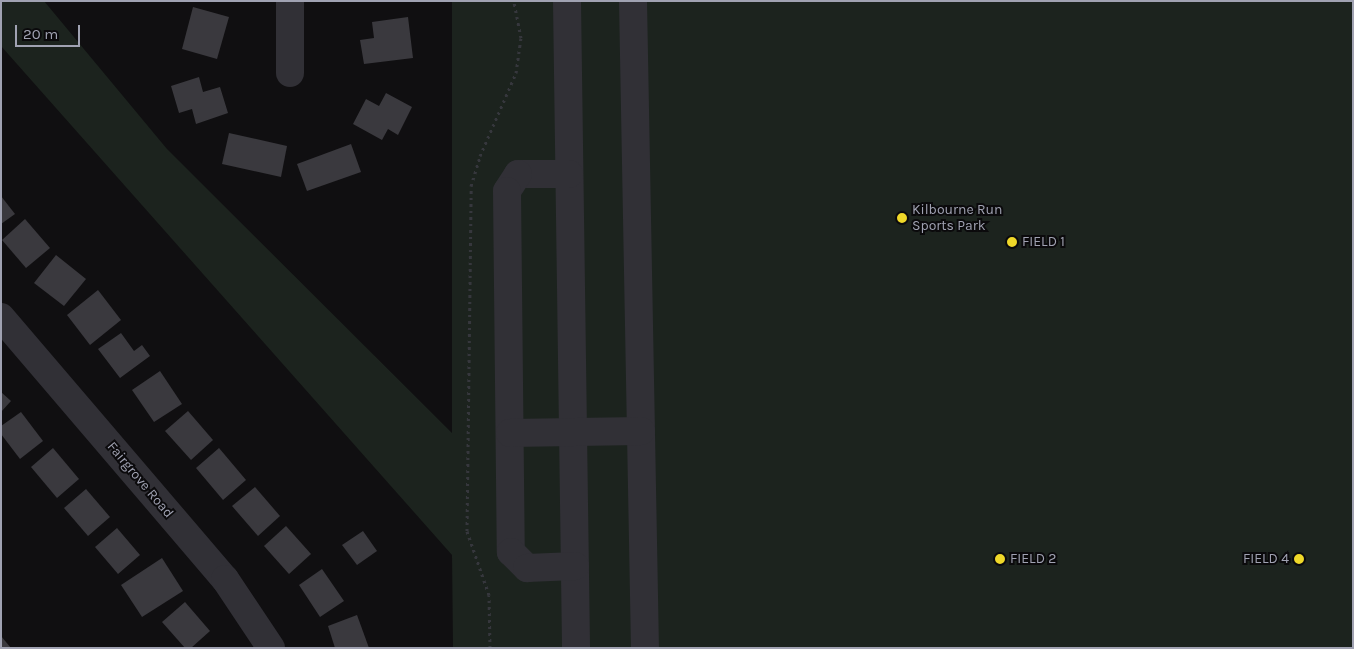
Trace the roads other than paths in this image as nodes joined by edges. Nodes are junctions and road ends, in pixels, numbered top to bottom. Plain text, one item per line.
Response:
1 (290, 1) edge
2 (567, 1) edge
3 (633, 1) edge
4 (290, 74) dead end
5 (569, 174) junction
6 (1, 317) edge
7 (510, 432) junction
8 (573, 432) junction
9 (641, 432) junction
10 (575, 566) junction
11 (271, 648) edge
12 (576, 648) edge
13 (645, 648) edge

1 - 4 street
2 - 5 street
3 - 9 street
5 - 7 street
5 - 8 street
6 - 11 street, Fairgrove Road
7 - 8 street
7 - 10 street
8 - 9 street
8 - 10 street
9 - 13 street
10 - 12 street

